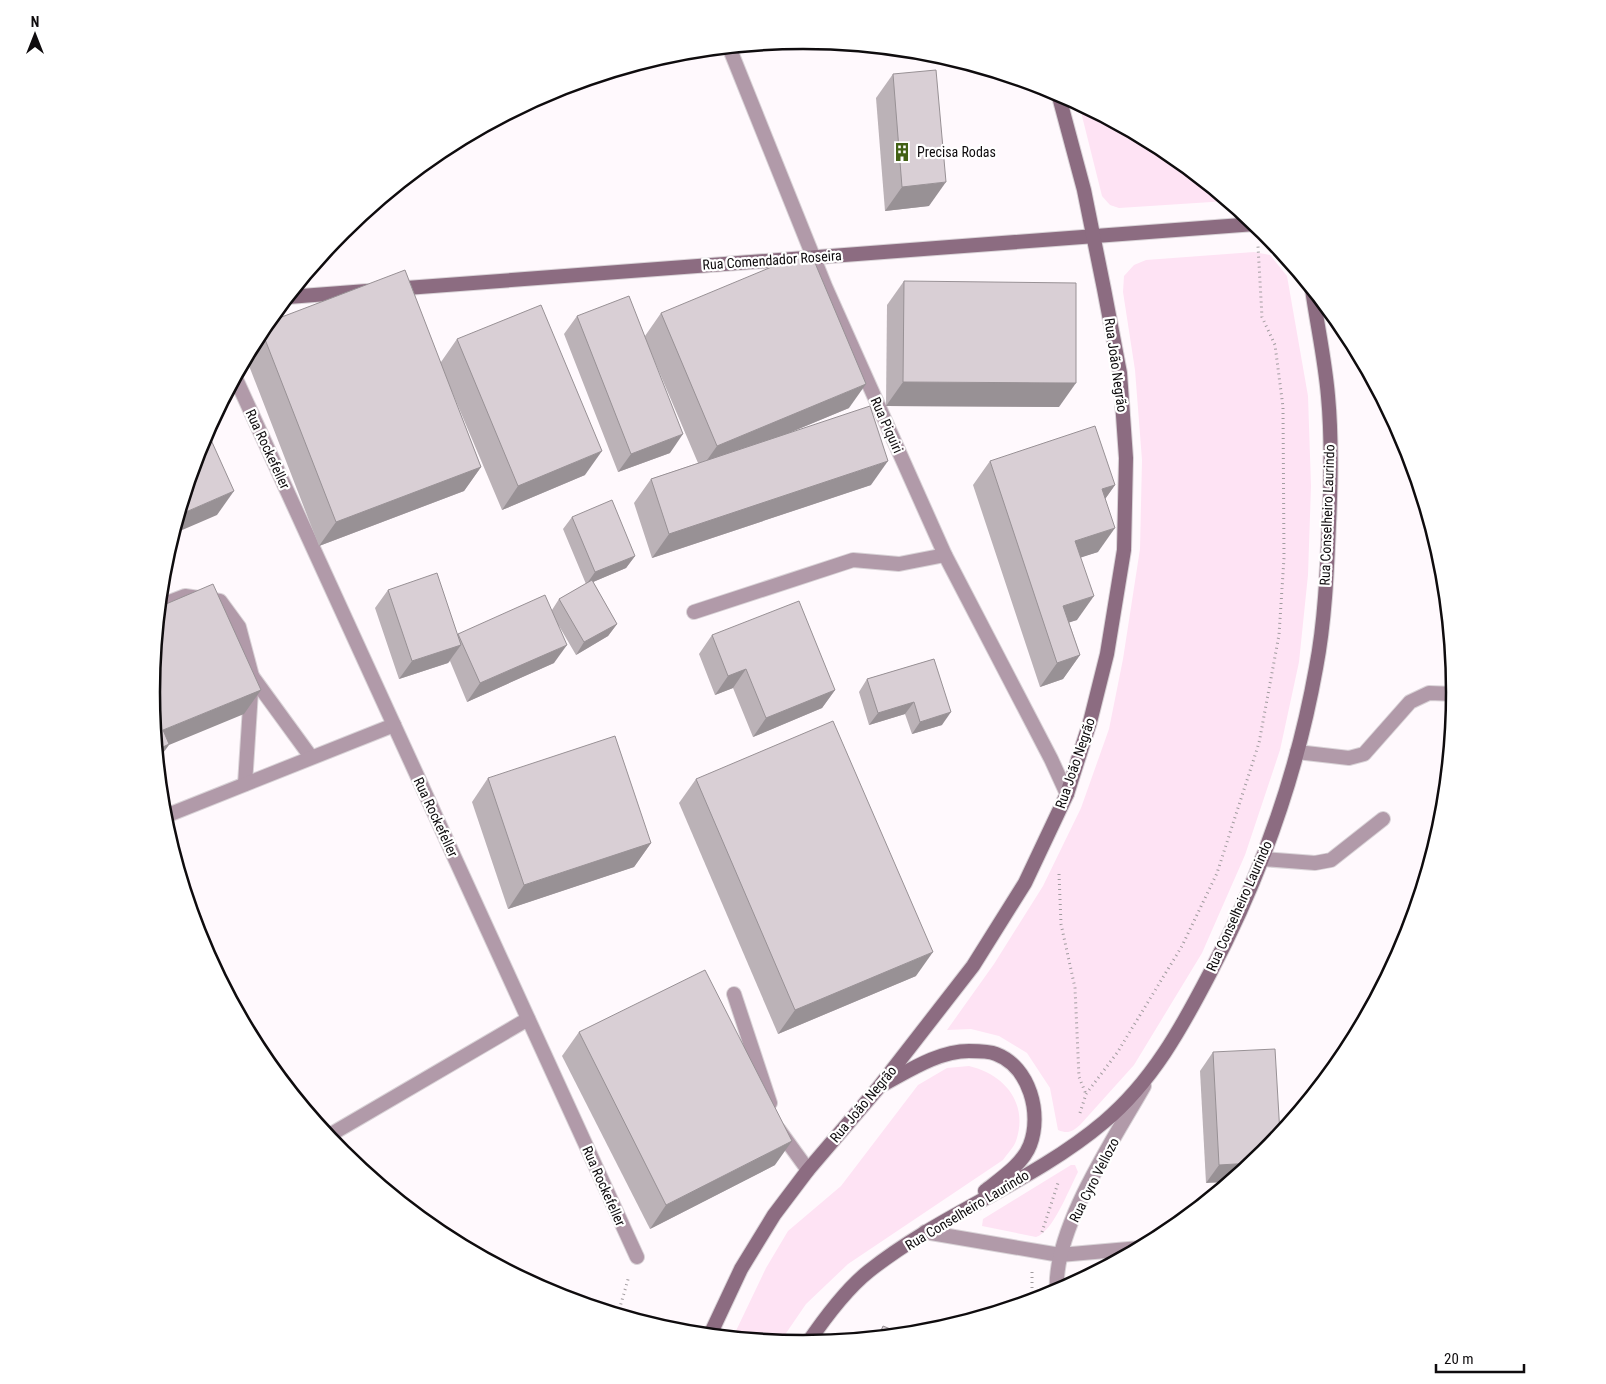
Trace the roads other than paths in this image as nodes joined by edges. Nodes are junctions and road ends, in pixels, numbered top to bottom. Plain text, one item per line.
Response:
1 (731, 53) edge
2 (1061, 103) edge
3 (1245, 225) edge
4 (1093, 236) junction
5 (814, 257) junction
6 (297, 295) edge
7 (1314, 301) edge
8 (238, 384) edge
9 (945, 555) junction
10 (166, 604) edge
11 (694, 612) dead end
12 (252, 676) junction
13 (1446, 694) edge
14 (394, 725) junction
15 (1297, 752) junction
16 (311, 757) junction
17 (245, 784) junction
18 (1067, 794) junction
19 (171, 814) edge
20 (1382, 819) dead end
21 (1262, 859) junction
22 (734, 994) dead end
23 (528, 1019) junction
24 (1151, 1074) junction
25 (879, 1087) junction
26 (334, 1132) edge
27 (808, 1170) junction
28 (960, 1213) junction
29 (925, 1232) junction
30 (1124, 1249) edge
31 (1060, 1255) junction
32 (637, 1258) road end
33 (1058, 1282) edge
34 (713, 1329) edge
35 (813, 1335) edge

1 - 5 street, Rua Piquiri
2 - 4 main road, Rua João Negrão
3 - 4 main road, Rua Comendador Roseira
4 - 5 main road, Rua Comendador Roseira
4 - 18 main road, Rua João Negrão
5 - 6 main road, Rua Comendador Roseira
5 - 9 street, Rua Piquiri
7 - 15 main road, Rua Conselheiro Laurindo
8 - 14 street, Rua Rockefeller
9 - 11 street
9 - 18 street, Rua Piquiri
10 - 12 street
12 - 16 street
12 - 17 street
13 - 15 street
14 - 16 street
14 - 23 street, Rua Rockefeller
15 - 21 main road, Rua Conselheiro Laurindo
16 - 17 street
17 - 19 street
18 - 25 main road, Rua João Negrão
20 - 21 street
21 - 24 main road, Rua Conselheiro Laurindo
22 - 27 street
23 - 26 street
23 - 32 street, Rua Rockefeller
24 - 28 main road, Rua Conselheiro Laurindo
24 - 31 street, Rua Cyro Vellozo
25 - 27 main road, Rua João Negrão
25 - 28 main road
27 - 34 main road, Rua João Negrão
28 - 29 main road, Rua Conselheiro Laurindo
29 - 31 street
29 - 35 main road, Rua Conselheiro Laurindo
30 - 31 street
31 - 33 street, Rua Cyro Vellozo

